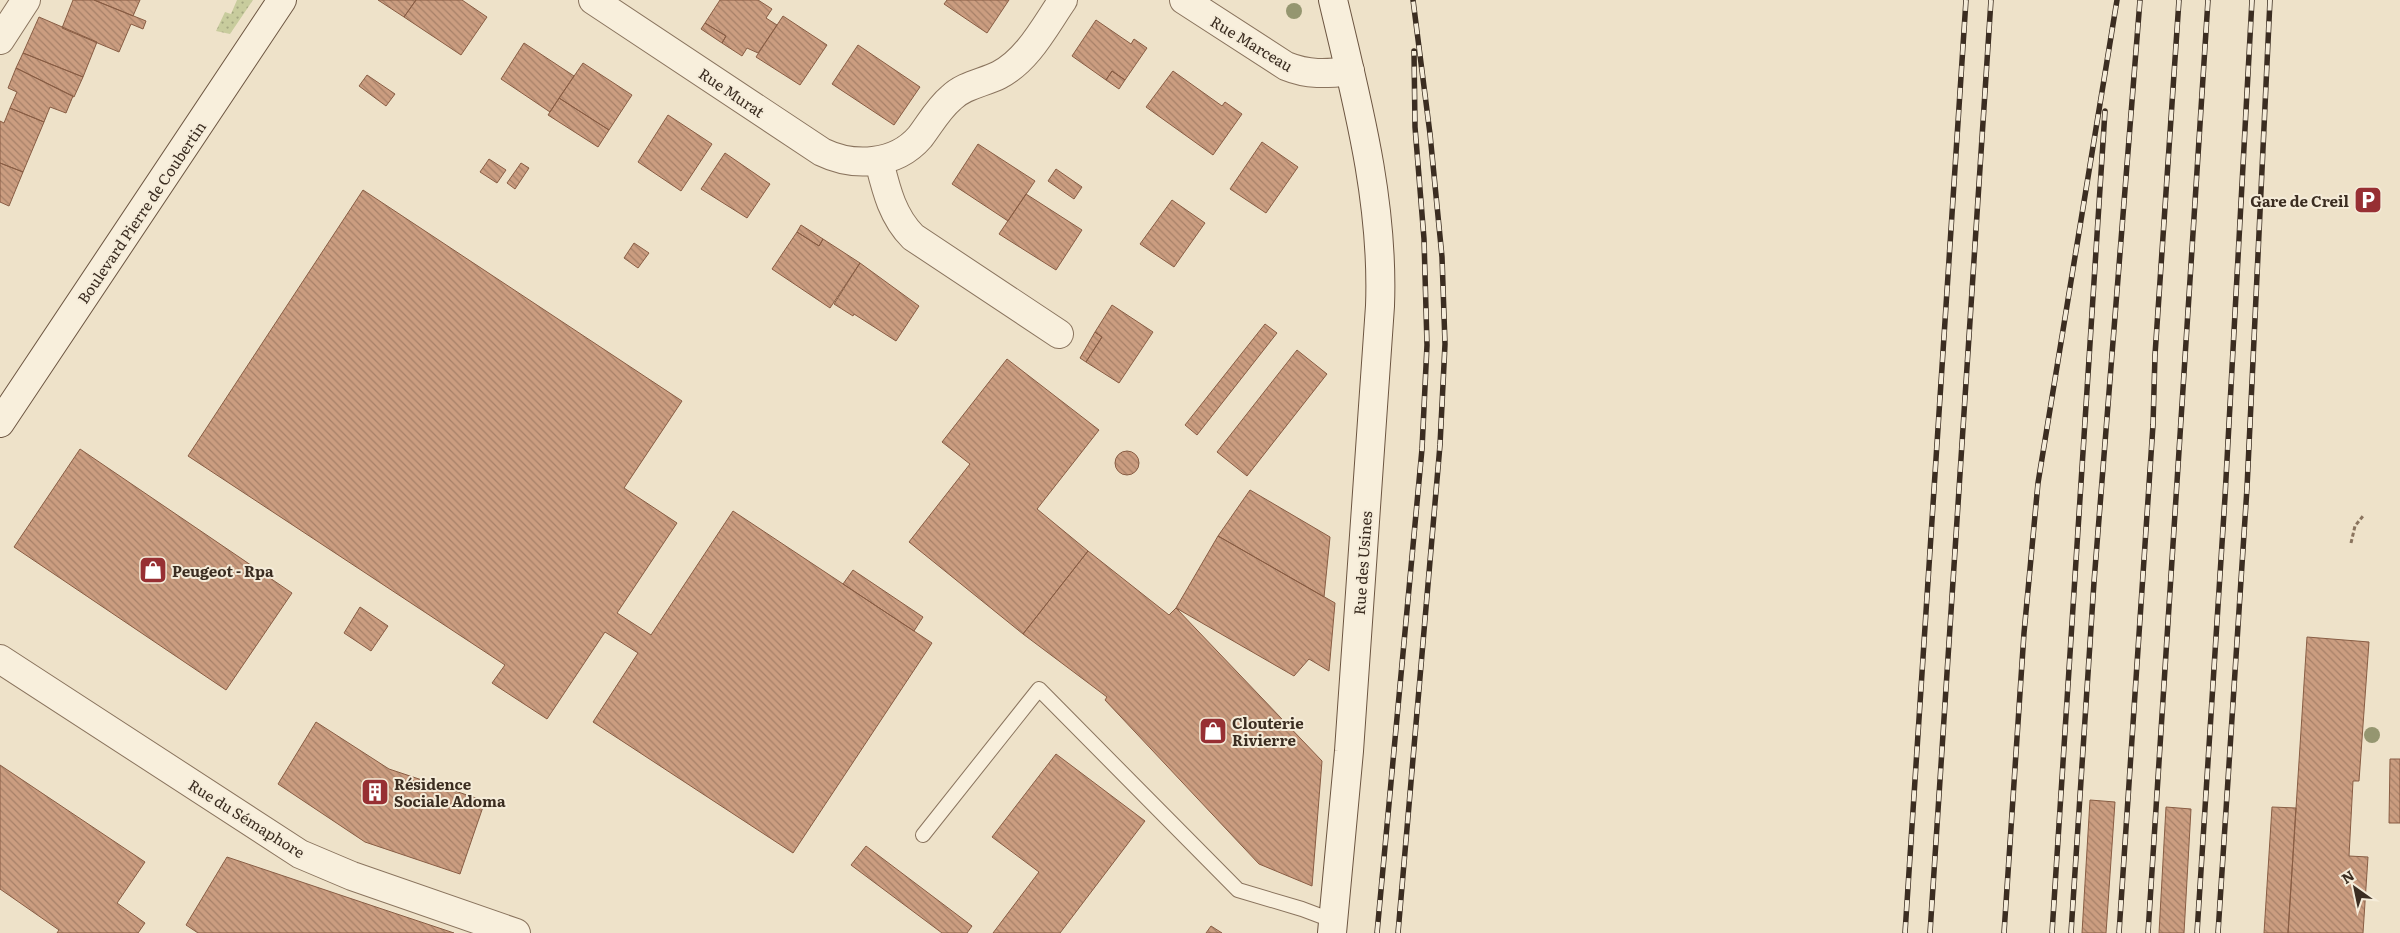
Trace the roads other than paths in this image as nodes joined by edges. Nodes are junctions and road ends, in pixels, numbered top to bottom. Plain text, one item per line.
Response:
1 (26, 0) edge
2 (282, 0) edge
3 (593, 0) edge
4 (1063, 0) edge
5 (1184, 0) edge
6 (1333, 0) edge
7 (0, 40) edge
8 (1350, 71) junction
9 (878, 161) junction
10 (1059, 334) dead end
11 (3, 412) edge
12 (0, 659) edge
13 (923, 835) dead end
14 (1333, 927) edge
15 (516, 933) edge

1 - 7 street
2 - 11 street, Boulevard Pierre de Coubertin
3 - 9 street, Rue Murat
4 - 9 street, Rue Murat
5 - 8 street, Rue Marceau
6 - 8 street
8 - 14 street, Rue des Usines
9 - 10 street
12 - 15 street, Rue du Sémaphore
13 - 14 lane

